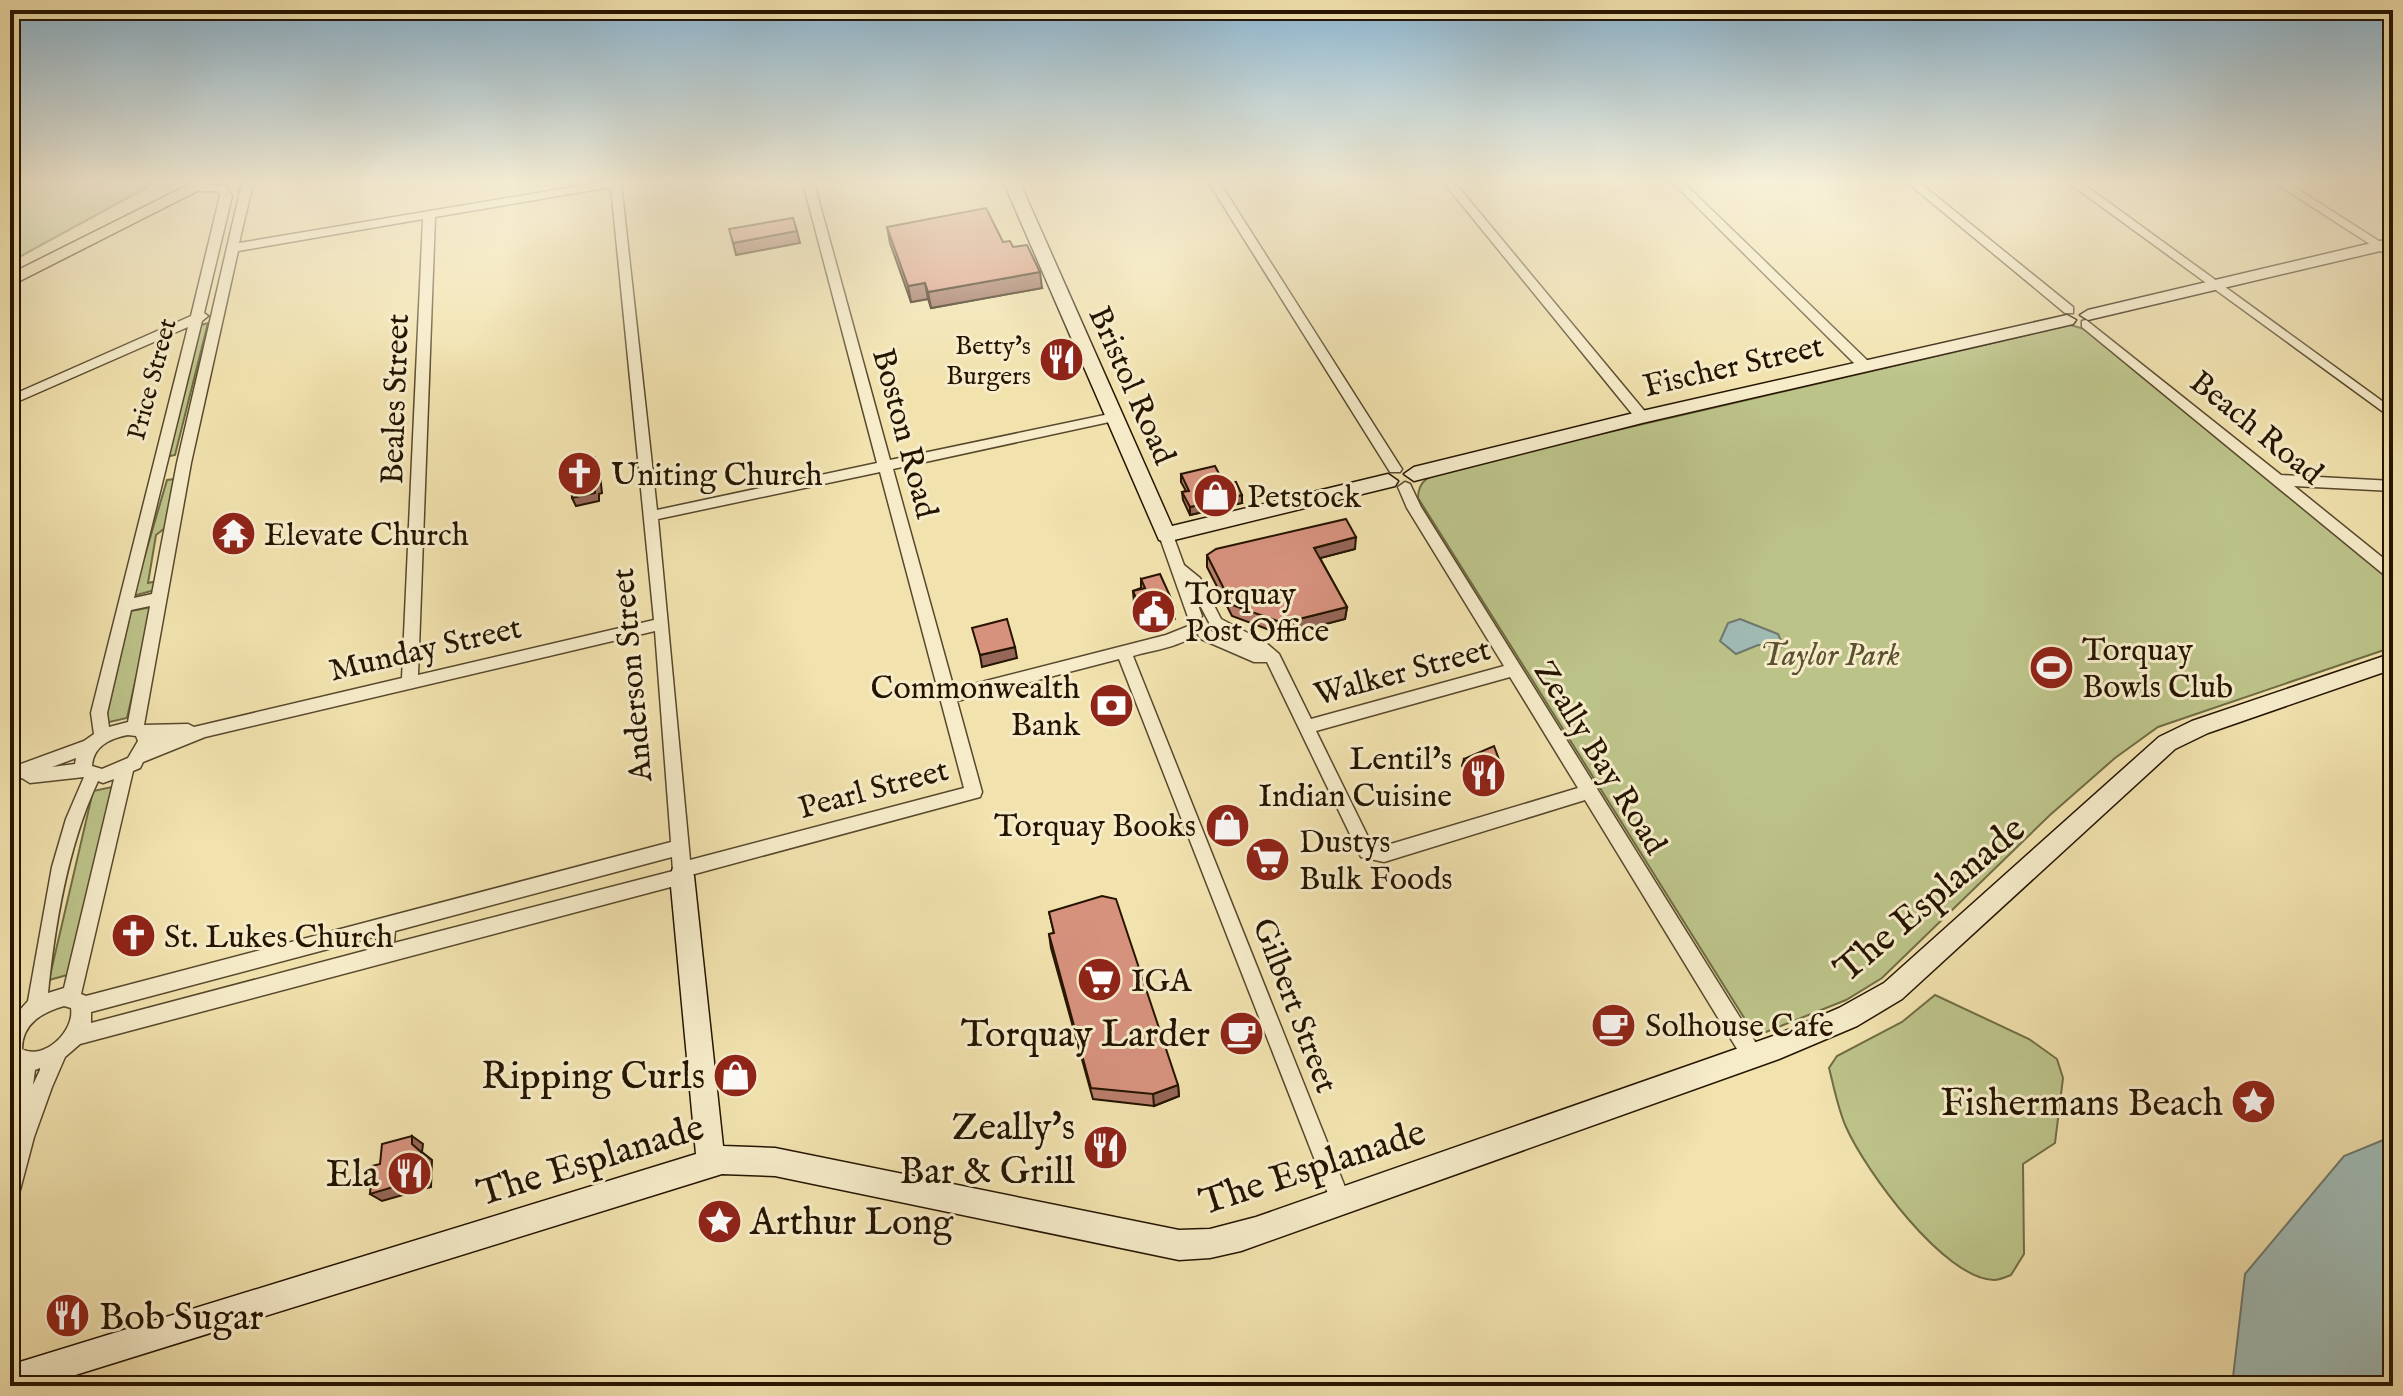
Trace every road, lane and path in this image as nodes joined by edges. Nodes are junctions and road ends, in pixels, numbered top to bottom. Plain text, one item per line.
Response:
1 (46, 248) edge
2 (75, 248) edge
3 (214, 248) edge
4 (232, 248) edge
5 (428, 248) edge
6 (623, 248) edge
7 (826, 248) edge
8 (1040, 248) edge
9 (1255, 248) edge
10 (1503, 248) edge
11 (1745, 248) edge
12 (1989, 248) edge
13 (2164, 248) edge
14 (2388, 248) edge
15 (10, 267) edge
16 (10, 281) edge
17 (2215, 285) junction
18 (217, 313) junction
19 (2068, 315) junction
20 (197, 317) junction
21 (2087, 320) junction
22 (1865, 366) junction
23 (10, 401) edge
24 (2393, 415) edge
25 (1114, 417) junction
26 (1642, 417) junction
27 (184, 463) junction
28 (886, 466) junction
29 (156, 468) junction
30 (1401, 478) junction
31 (2278, 480) junction
32 (2393, 486) edge
33 (651, 516) junction
34 (1166, 535) junction
35 (2393, 574) edge
36 (160, 598) junction
37 (124, 606) junction
38 (662, 624) junction
39 (1204, 625) junction
40 (1124, 653) junction
41 (2393, 661) edge
42 (1512, 670) junction
43 (410, 682) junction
44 (949, 697) junction
45 (1306, 727) junction
46 (202, 731) junction
47 (140, 732) junction
48 (96, 741) junction
49 (141, 756) junction
50 (125, 769) junction
51 (88, 772) junction
52 (10, 776) edge
53 (1589, 792) junction
54 (680, 847) junction
55 (682, 873) junction
56 (568, 876) junction
57 (569, 905) junction
58 (387, 923) junction
59 (384, 956) junction
60 (77, 1002) junction
61 (36, 1005) junction
62 (14, 1023) edge
63 (75, 1036) junction
64 (57, 1053) junction
65 (1752, 1055) junction
66 (16, 1057) edge
67 (25, 1126) junction
68 (711, 1162) junction
69 (10, 1190) edge
70 (1341, 1202) junction
71 (10, 1380) edge

1 - 15 main road
2 - 16 main road
3 - 20 street, Price Street
4 - 18 street, Price Street
5 - 43 street, Beales Street
6 - 33 street, Anderson Street
7 - 28 street, Boston Road
8 - 25 street, Bristol Road
9 - 30 street, Zeally Bay Road
10 - 26 street
11 - 22 street
12 - 19 street
13 - 17 street
14 - 17 street, Fischer Street
17 - 21 street, Fischer Street
17 - 24 street
18 - 20 street
18 - 27 street, Price Street
19 - 21 street, Fischer Street
19 - 22 street, Fischer Street
20 - 23 street
20 - 29 street, Price Street
21 - 31 street, Beach Road
22 - 26 street, Fischer Street
25 - 28 street
25 - 34 street, Bristol Road
26 - 30 street, Fischer Street
27 - 29 street, Price Street
27 - 36 street, Price Street
28 - 33 street
28 - 44 street, Boston Road
29 - 37 street, Price Street
30 - 34 street, Fischer Street
30 - 42 street, Zeally Bay Road
31 - 32 street
31 - 35 street, Beach Road
33 - 38 street, Anderson Street
34 - 39 street, Bristol Road
36 - 37 street
36 - 47 street, Price Street
37 - 48 street, Price Street
38 - 43 street, Munday Street
38 - 54 street, Anderson Street
39 - 40 street
39 - 45 street
40 - 44 street
40 - 70 street, Gilbert Street
41 - 65 street, The Esplanade
42 - 45 street, Walker Street
42 - 53 street, Zeally Bay Road
43 - 46 street, Munday Street
44 - 55 street, Pearl Street
45 - 53 street
46 - 47 street, Munday Street
46 - 49 street, Munday Street
47 - 48 street
47 - 49 street, Price Street
48 - 51 street, Price Street
48 - 52 street
49 - 50 street
50 - 51 street
50 - 60 street
51 - 52 street
51 - 61 street, Price Street
53 - 65 street, Zeally Bay Road
54 - 55 street, Anderson Street
54 - 56 street
55 - 57 street
55 - 68 street, Anderson Street
56 - 57 street
56 - 58 street
57 - 59 street
58 - 59 street
58 - 60 street
59 - 63 street
60 - 61 street
60 - 63 street
61 - 62 street
62 - 66 street
63 - 64 street
64 - 66 street
64 - 67 street
65 - 70 street, The Esplanade
66 - 67 street
67 - 69 street
68 - 70 street, The Esplanade
68 - 71 street, The Esplanade

